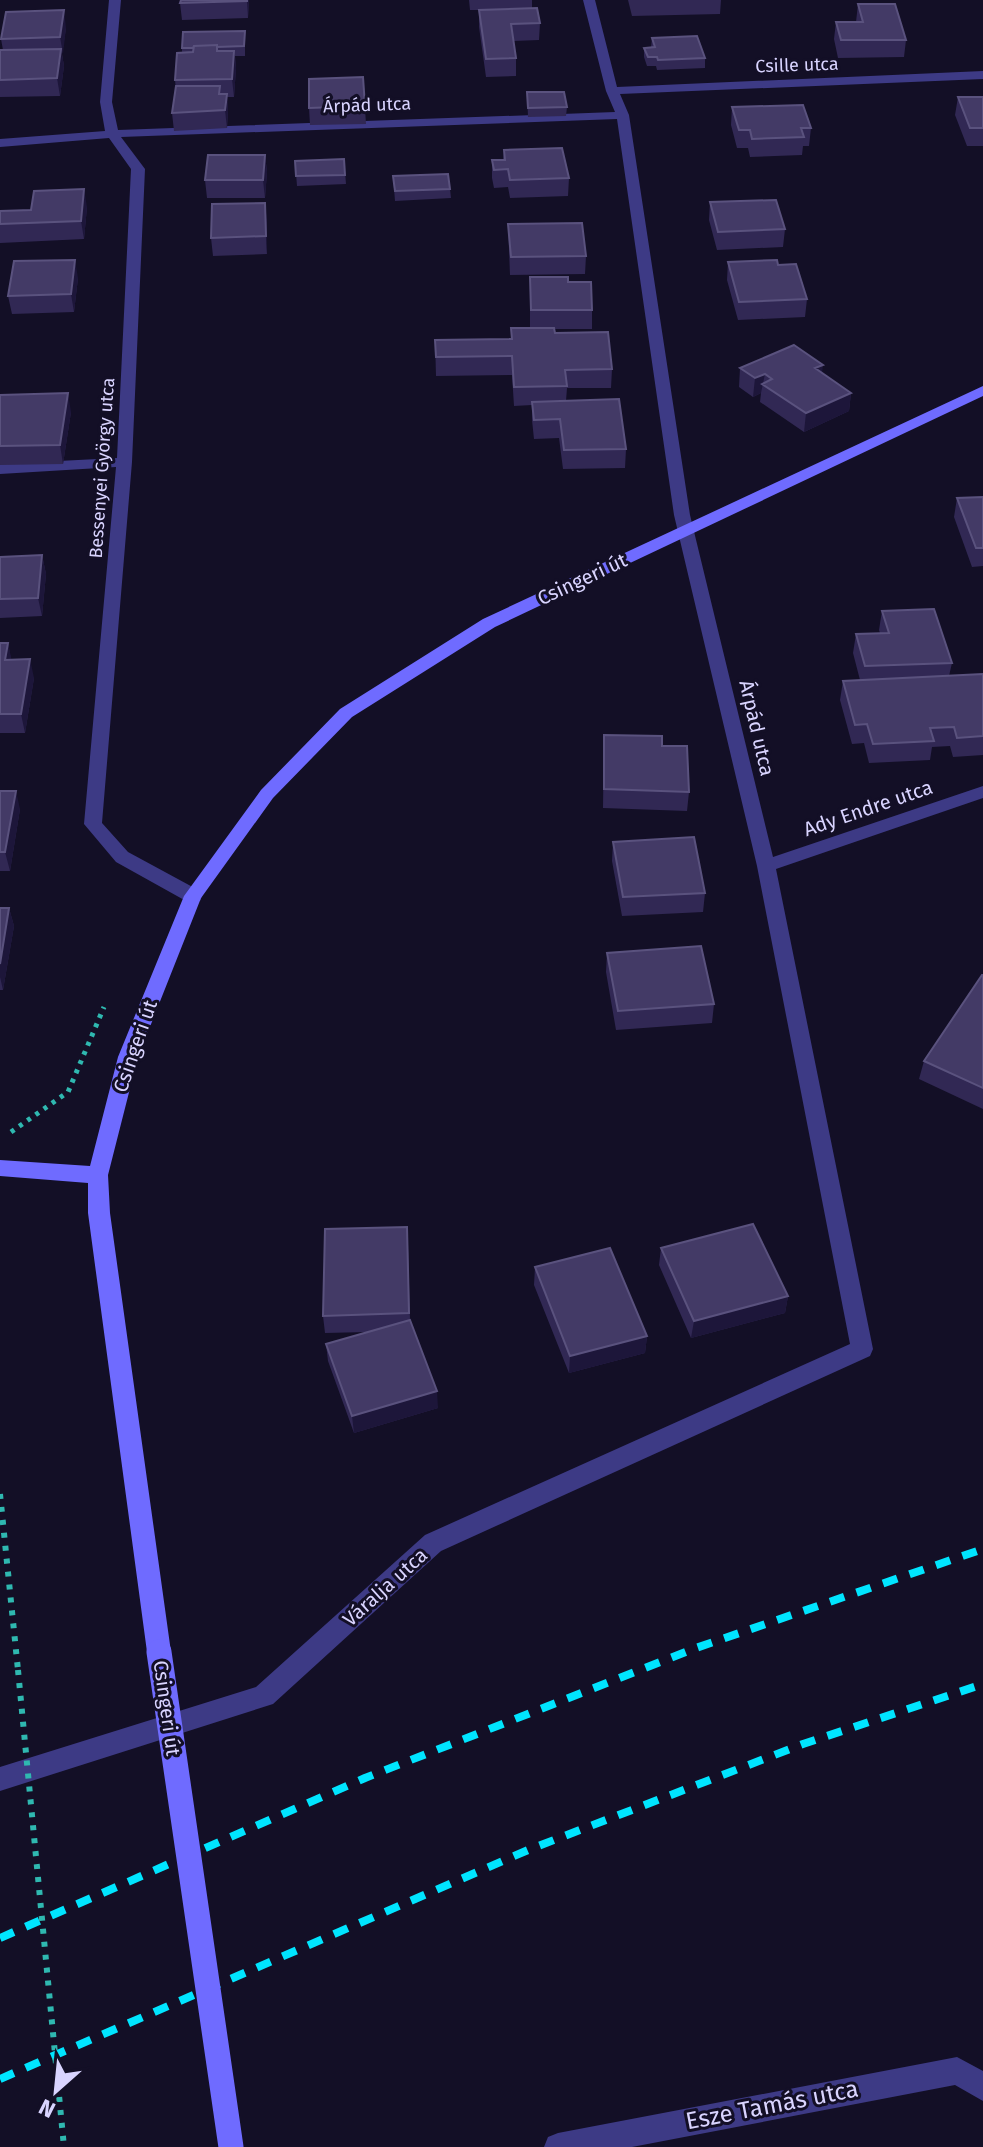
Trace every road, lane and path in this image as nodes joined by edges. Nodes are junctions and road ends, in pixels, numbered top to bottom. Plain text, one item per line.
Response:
1 (115, 0) edge
2 (589, 0) edge
3 (983, 75) edge
4 (612, 91) junction
5 (623, 115) junction
6 (112, 134) junction
7 (0, 143) edge
8 (983, 390) edge
9 (124, 462) junction
10 (0, 469) edge
11 (688, 530) junction
12 (983, 792) edge
13 (766, 866) junction
14 (193, 896) junction
15 (0, 1168) edge
16 (98, 1175) junction
17 (862, 1349) joint
18 (0, 1494) edge
19 (0, 1779) edge
20 (983, 2087) edge
21 (64, 2147) edge
22 (231, 2147) edge
23 (558, 2147) edge

1 - 6 street, Bessenyei György utca
2 - 4 street, Árpád utca
3 - 4 street, Csille utca
4 - 5 street, Árpád utca
5 - 6 street, Árpád utca
5 - 11 street, Árpád utca
6 - 7 street, Árpád utca
6 - 9 street, Bessenyei György utca
8 - 11 main road, Csingeri út
9 - 10 street
9 - 14 street, Bessenyei György utca
11 - 13 street, Árpád utca
11 - 14 main road, Csingeri út
12 - 13 street, Ady Endre utca
13 - 17 street, Árpád utca
14 - 16 main road, Csingeri út
15 - 16 main road
16 - 22 main road, Csingeri út, bridge
17 - 19 street, Váralja utca
18 - 21 path, bridge
20 - 23 street, Esze Tamás utca

